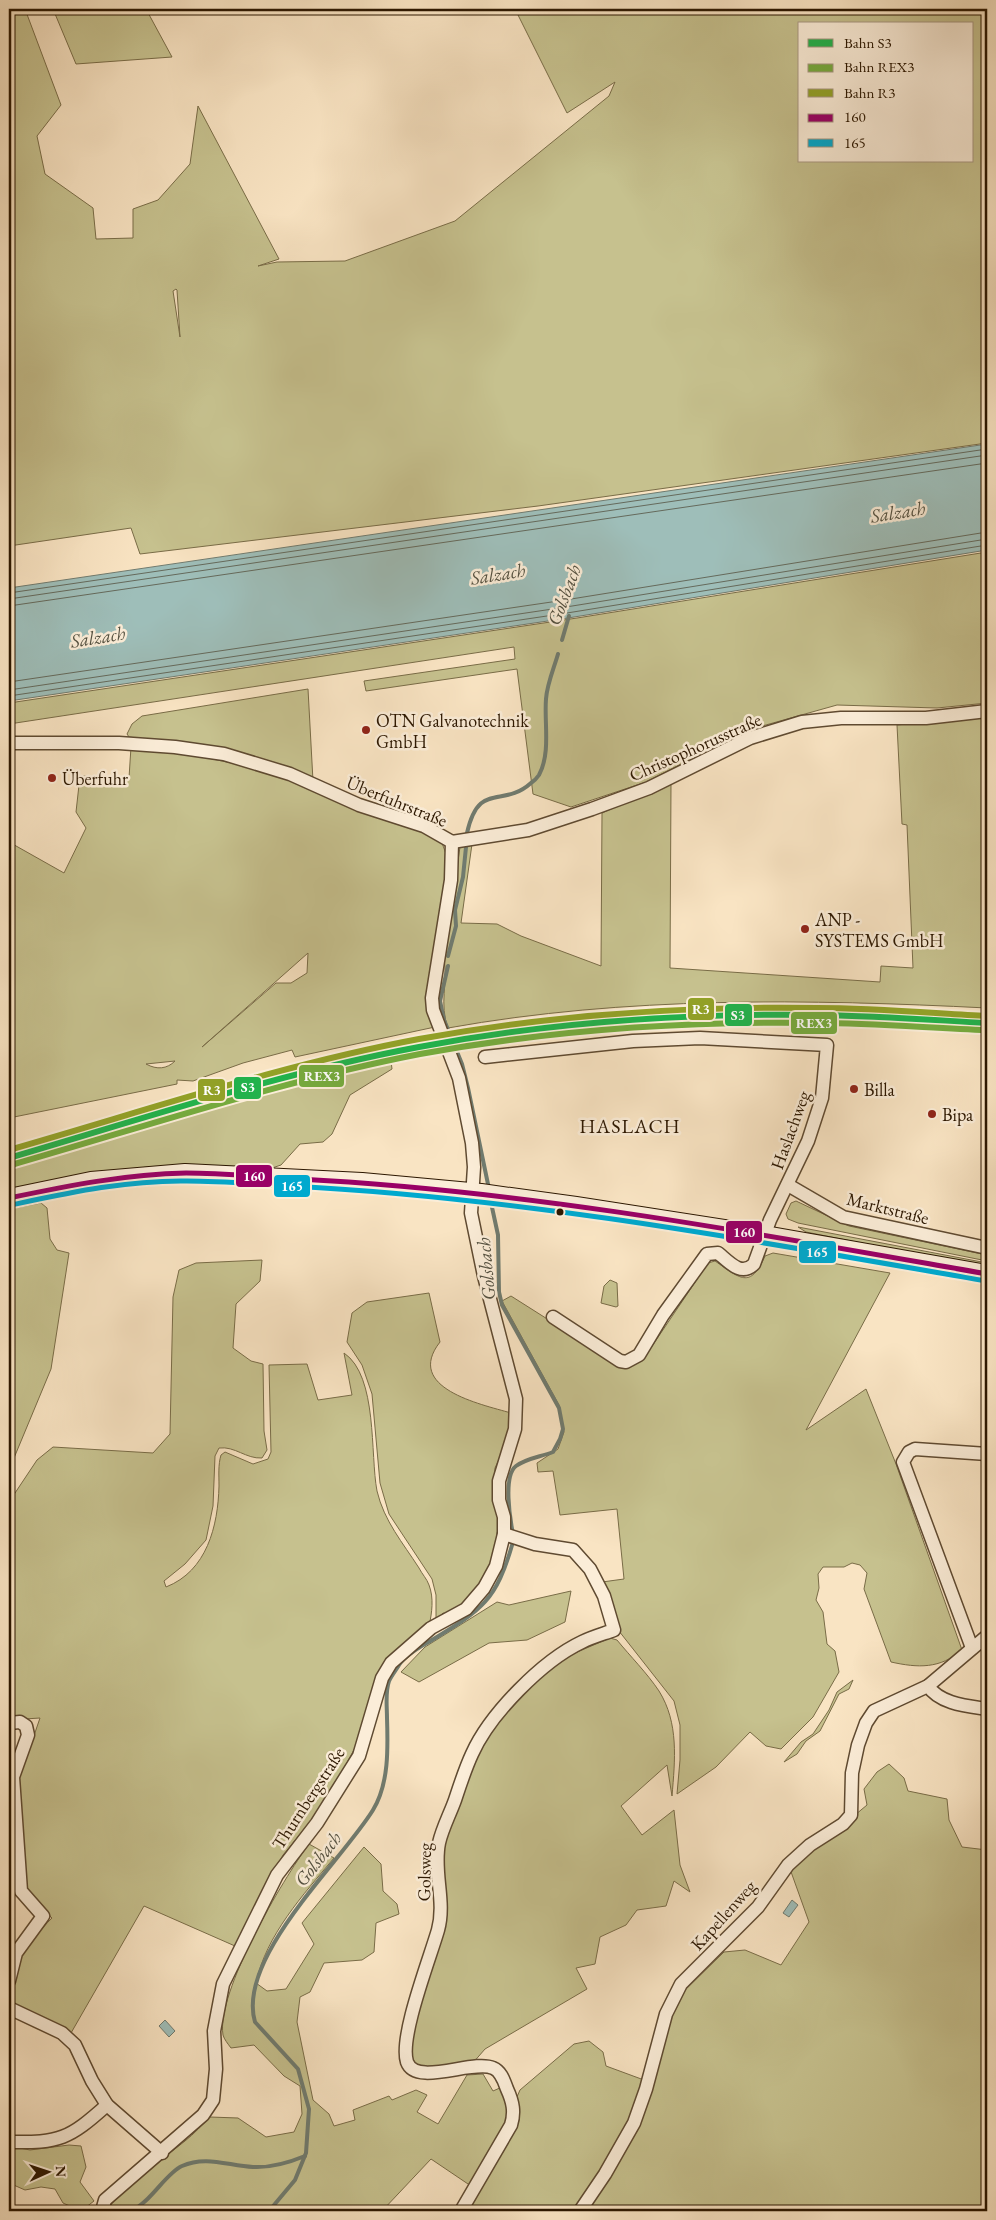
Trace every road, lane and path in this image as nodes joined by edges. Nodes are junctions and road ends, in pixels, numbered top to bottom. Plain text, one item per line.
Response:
1 (987, 711) edge
2 (9, 743) edge
3 (452, 842) junction
4 (485, 1057) dead end
5 (788, 1185) junction
6 (476, 1193) junction
7 (9, 1198) edge
8 (764, 1235) junction
9 (987, 1248) edge
10 (987, 1274) edge
11 (553, 1317) dead end
12 (987, 1454) edge
13 (504, 1534) junction
14 (987, 1636) edge
15 (972, 1648) junction
16 (928, 1686) junction
17 (987, 1709) edge
18 (9, 1723) edge
19 (9, 1981) edge
20 (9, 2008) edge
21 (107, 2105) junction
22 (9, 2142) edge
23 (162, 2153) junction
24 (102, 2211) edge
25 (461, 2211) edge
26 (580, 2211) edge

1 - 3 street, Christophorusstraße
2 - 3 street, Überfuhrstraße
3 - 6 street, Überfuhrstraße
4 - 5 street, Haslachweg
5 - 8 street, Haslachweg
5 - 9 street, Marktstraße
6 - 7 main road
6 - 8 main road
6 - 13 street, Thurnbergstraße
8 - 10 main road
8 - 11 street, Haslachweg
12 - 15 street
13 - 23 street, Thurnbergstraße
13 - 25 street, Golsweg
14 - 15 street, Kapellenweg
15 - 16 street, Kapellenweg
16 - 17 street
16 - 26 street, Kapellenweg
18 - 19 street
20 - 21 street
21 - 22 street
21 - 23 street
23 - 24 street, Thurnbergstraße

